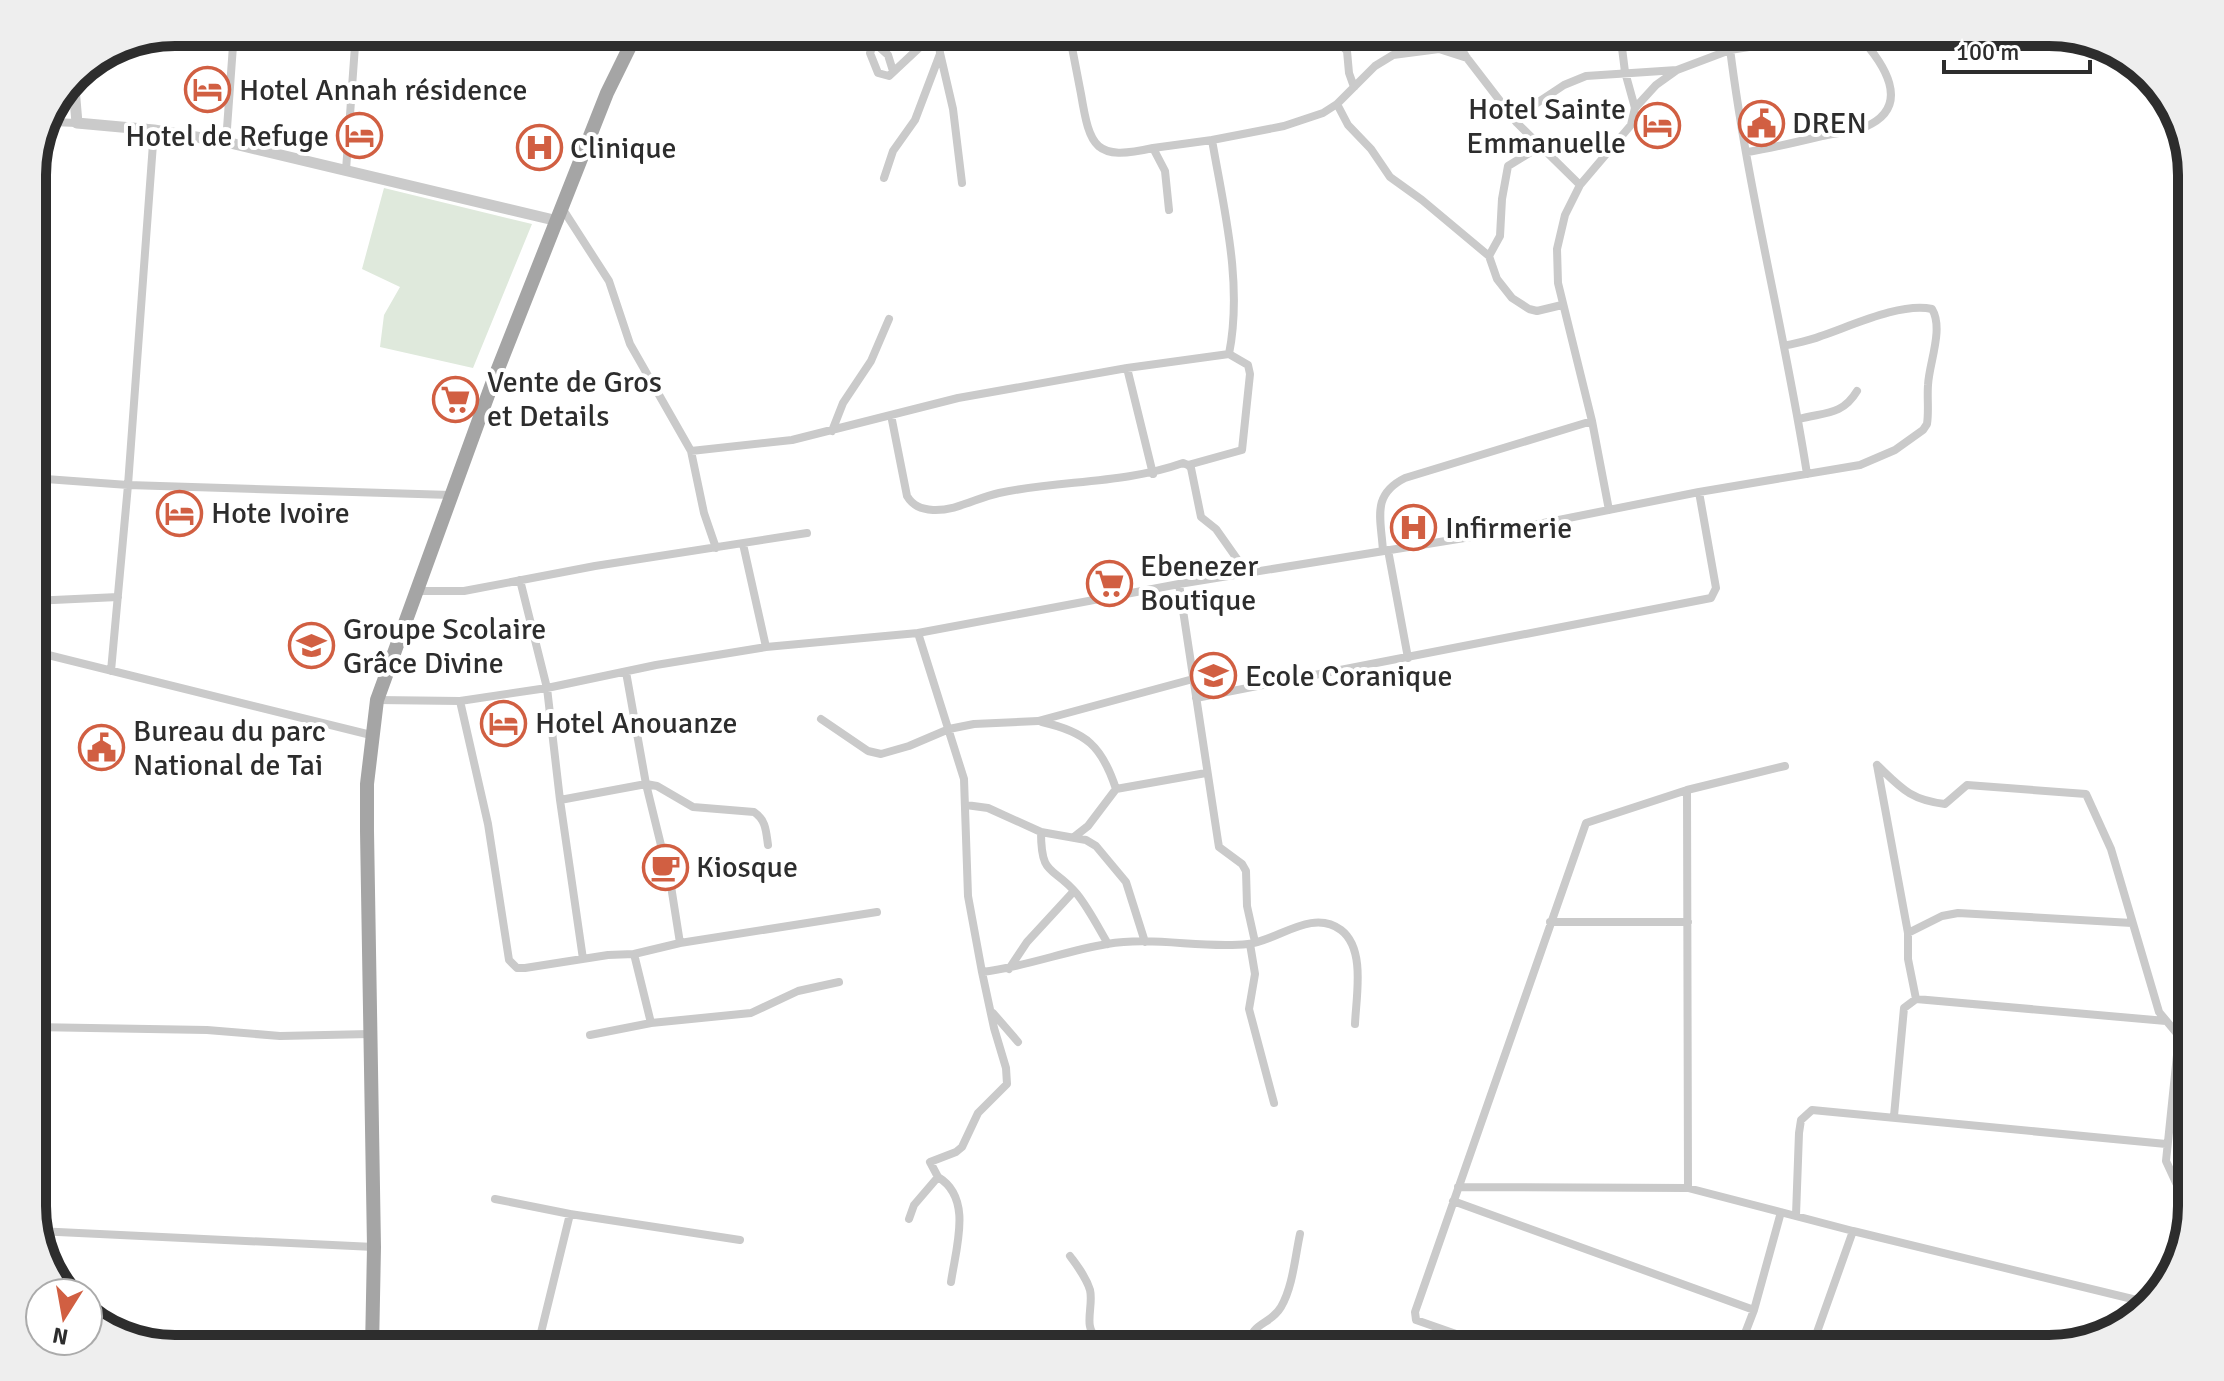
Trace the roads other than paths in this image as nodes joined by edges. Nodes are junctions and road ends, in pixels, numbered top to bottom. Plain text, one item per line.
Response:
1 (233, 46) edge
2 (355, 46) edge
3 (630, 46) edge
4 (921, 46) edge
5 (939, 46) edge
6 (1071, 46) edge
7 (1342, 46) edge
8 (1441, 46) edge
9 (1459, 46) edge
10 (1622, 46) edge
11 (1730, 46) edge
12 (1755, 46) edge
13 (1870, 46) edge
14 (1439, 49) junction
15 (1730, 50) junction
16 (940, 53) junction
17 (1467, 58) junction
18 (1677, 70) junction
19 (893, 71) dead end
20 (1625, 72) junction
21 (1354, 87) junction
22 (75, 94) edge
23 (1337, 104) junction
24 (1635, 108) junction
25 (1513, 119) junction
26 (57, 122) edge
27 (77, 123) junction
28 (154, 130) junction
29 (1212, 140) junction
30 (226, 142) junction
31 (1539, 147) junction
32 (1153, 148) junction
33 (1748, 152) junction
34 (346, 170) junction
35 (884, 178) dead end
36 (962, 183) dead end
37 (1580, 185) junction
38 (1169, 210) dead end
39 (560, 215) junction
40 (1489, 256) junction
41 (1562, 305) junction
42 (889, 319) dead end
43 (1784, 346) junction
44 (1229, 354) junction
45 (1127, 368) junction
46 (1857, 391) dead end
47 (891, 415) junction
48 (1799, 419) junction
49 (1592, 421) junction
50 (832, 431) junction
51 (691, 451) junction
52 (1188, 465) junction
53 (1153, 474) junction
54 (1807, 474) junction
55 (46, 479) edge
56 (128, 485) junction
57 (1699, 492) junction
58 (451, 495) junction
59 (1609, 510) junction
60 (807, 533) dead end
61 (743, 544) junction
62 (716, 548) junction
63 (1386, 550) junction
64 (1247, 573) junction
65 (520, 580) junction
66 (1179, 584) junction
67 (415, 591) junction
68 (118, 597) junction
69 (46, 600) edge
70 (918, 633) junction
71 (766, 647) junction
72 (46, 655) edge
73 (1408, 658) junction
74 (111, 671) junction
75 (626, 672) junction
76 (1193, 679) junction
77 (547, 688) junction
78 (1196, 698) junction
79 (377, 700) junction
80 (460, 701) junction
81 (821, 719) dead end
82 (1038, 721) junction
83 (949, 729) junction
84 (371, 735) junction
85 (1785, 766) dead end
86 (1206, 773) junction
87 (646, 784) junction
88 (1116, 789) junction
89 (1687, 790) junction
90 (560, 800) junction
91 (966, 805) junction
92 (1041, 832) junction
93 (1074, 837) junction
94 (768, 845) dead end
95 (1074, 891) junction
96 (877, 912) dead end
97 (1550, 922) junction
98 (1688, 922) junction
99 (2132, 923) junction
100 (1908, 933) junction
101 (1145, 942) junction
102 (680, 943) junction
103 (1252, 943) junction
104 (1108, 944) junction
105 (634, 954) junction
106 (583, 959) junction
107 (1009, 969) junction
108 (982, 972) junction
109 (839, 982) dead end
110 (1916, 999) junction
111 (992, 1012) junction
112 (2167, 1021) junction
113 (651, 1023) junction
114 (1355, 1024) dead end
115 (46, 1027) edge
116 (370, 1034) junction
117 (590, 1035) dead end
118 (2178, 1035) edge
119 (1018, 1042) dead end
120 (2178, 1044) edge
121 (1274, 1103) dead end
122 (1894, 1116) junction
123 (2166, 1144) junction
124 (938, 1177) junction
125 (1458, 1187) junction
126 (2178, 1187) edge
127 (1688, 1188) junction
128 (495, 1199) dead end
129 (1453, 1201) junction
130 (1781, 1212) junction
131 (570, 1214) junction
132 (1796, 1215) junction
133 (909, 1219) dead end
134 (1853, 1231) junction
135 (49, 1232) edge
136 (1300, 1234) dead end
137 (740, 1240) dead end
138 (374, 1247) junction
139 (1070, 1256) dead end
140 (951, 1282) dead end
141 (2137, 1300) edge
142 (1754, 1310) junction
143 (1817, 1333) joint
144 (372, 1335) edge
145 (540, 1335) edge
146 (1092, 1335) edge
147 (1250, 1335) edge
148 (1459, 1335) edge
149 (1744, 1335) edge
150 (1825, 1335) edge

1 - 30 street
2 - 34 street
3 - 39 main road
4 - 19 street
5 - 16 street
6 - 32 street
7 - 21 street
8 - 14 street
9 - 17 street
10 - 20 street
11 - 15 street
12 - 15 street
13 - 33 street
14 - 17 street
14 - 21 street
15 - 18 street
15 - 33 street
16 - 35 street
16 - 36 street
17 - 25 street
18 - 20 street
18 - 24 street
20 - 24 street
20 - 25 street
21 - 23 street
22 - 27 street
23 - 29 street
23 - 40 street
24 - 37 street
25 - 31 street
26 - 27 street
27 - 28 street
28 - 30 street
28 - 56 street
29 - 32 street
29 - 44 street
30 - 34 street
31 - 37 street
31 - 40 street
32 - 38 street
33 - 43 street
34 - 39 street
37 - 41 street
39 - 51 street
39 - 58 main road
40 - 41 street
41 - 49 street
42 - 50 street
43 - 48 street
43 - 54 street
44 - 45 street
44 - 52 street
45 - 47 street
45 - 53 street
46 - 48 street
47 - 50 street
47 - 53 street
48 - 54 street
49 - 59 street
49 - 63 street
50 - 51 street
51 - 62 street
52 - 53 street
52 - 64 street
54 - 57 street
55 - 56 street
56 - 58 street
56 - 68 street
57 - 59 street
57 - 73 street
58 - 67 main road
59 - 63 street
60 - 61 street
61 - 62 street
61 - 71 street
62 - 65 street
63 - 64 street
63 - 73 street
64 - 66 street
65 - 67 street
65 - 77 street
66 - 70 street
66 - 76 street
67 - 79 main road
68 - 69 street
68 - 74 street
70 - 71 street
70 - 83 street
71 - 75 street
72 - 74 street
73 - 78 street
74 - 84 street
75 - 77 street
75 - 87 street
76 - 78 street
76 - 82 street
77 - 80 street
77 - 90 street
78 - 86 street
79 - 80 street
79 - 84 main road
80 - 106 street
81 - 83 street
82 - 83 street
82 - 88 street
83 - 91 street
84 - 116 main road
85 - 89 street
86 - 88 street
86 - 103 street
87 - 90 street
87 - 94 street
87 - 102 street
88 - 93 street
89 - 97 street
89 - 98 street
90 - 106 street
91 - 92 street
91 - 108 street
92 - 93 street
92 - 95 street
93 - 101 street
95 - 104 street
95 - 107 street
96 - 102 street
97 - 98 street
97 - 125 street
98 - 127 street
99 - 100 street
99 - 100 street
99 - 112 street
100 - 110 street
101 - 103 street
101 - 104 street
102 - 105 street
103 - 114 street
103 - 121 street
104 - 107 street
105 - 106 street
105 - 113 street
107 - 108 street
108 - 111 street
109 - 113 street
110 - 112 street
110 - 122 street
111 - 119 street
111 - 124 street
112 - 118 street
113 - 117 street
115 - 116 street
116 - 138 main road
120 - 123 street
122 - 123 street
122 - 132 street
123 - 126 street
124 - 133 street
124 - 140 street
125 - 127 street
125 - 129 street
127 - 130 street
128 - 131 street
129 - 142 street
129 - 148 street
130 - 132 street
130 - 142 street
131 - 137 street
131 - 145 street
132 - 134 street
134 - 141 street
134 - 143 street
135 - 138 street
136 - 147 street
138 - 144 main road
139 - 146 street
142 - 149 street
143 - 150 street

